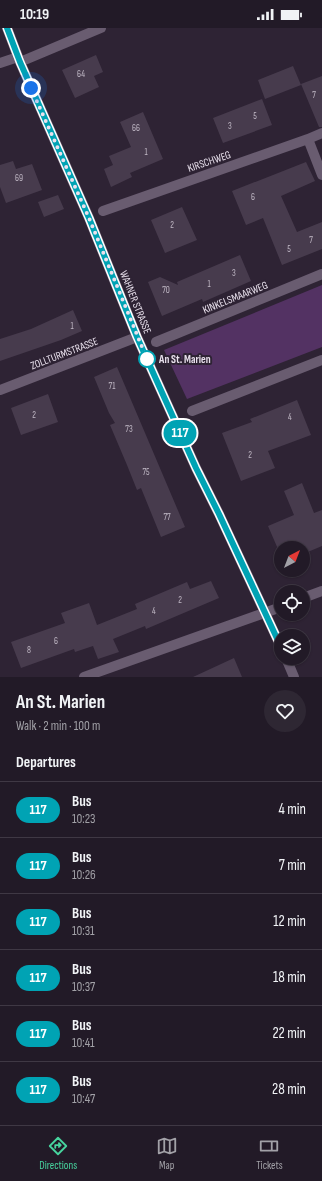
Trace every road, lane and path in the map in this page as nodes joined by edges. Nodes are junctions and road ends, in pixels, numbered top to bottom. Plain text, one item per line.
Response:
1 (7, 28) edge
2 (101, 28) edge
3 (19, 59) junction
4 (0, 63) edge
5 (322, 133) edge
6 (308, 139) junction
7 (322, 174) edge
8 (103, 211) dead end
9 (322, 274) edge
10 (137, 337) junction
11 (156, 342) dead end
12 (322, 360) edge
13 (0, 390) edge
14 (192, 411) dead end
15 (322, 591) edge
16 (310, 595) edge
17 (274, 610) edge
18 (266, 613) junction
19 (274, 631) edge
20 (289, 665) edge
21 (84, 677) edge
22 (294, 677) edge

1 - 3 street, WAHNER STRASSE
2 - 3 street
3 - 4 street
3 - 10 street, WAHNER STRASSE
5 - 6 street, KIRSCHWEG
6 - 7 street
6 - 8 street, KIRSCHWEG
9 - 11 street, KINKELSMAARWEG
10 - 13 street, ZOLLTURMSTRASSE
10 - 18 street, WAHNER STRASSE
12 - 14 street
15 - 16 street
17 - 18 street
18 - 19 street, WAHNER STRASSE
18 - 21 street
20 - 22 street

